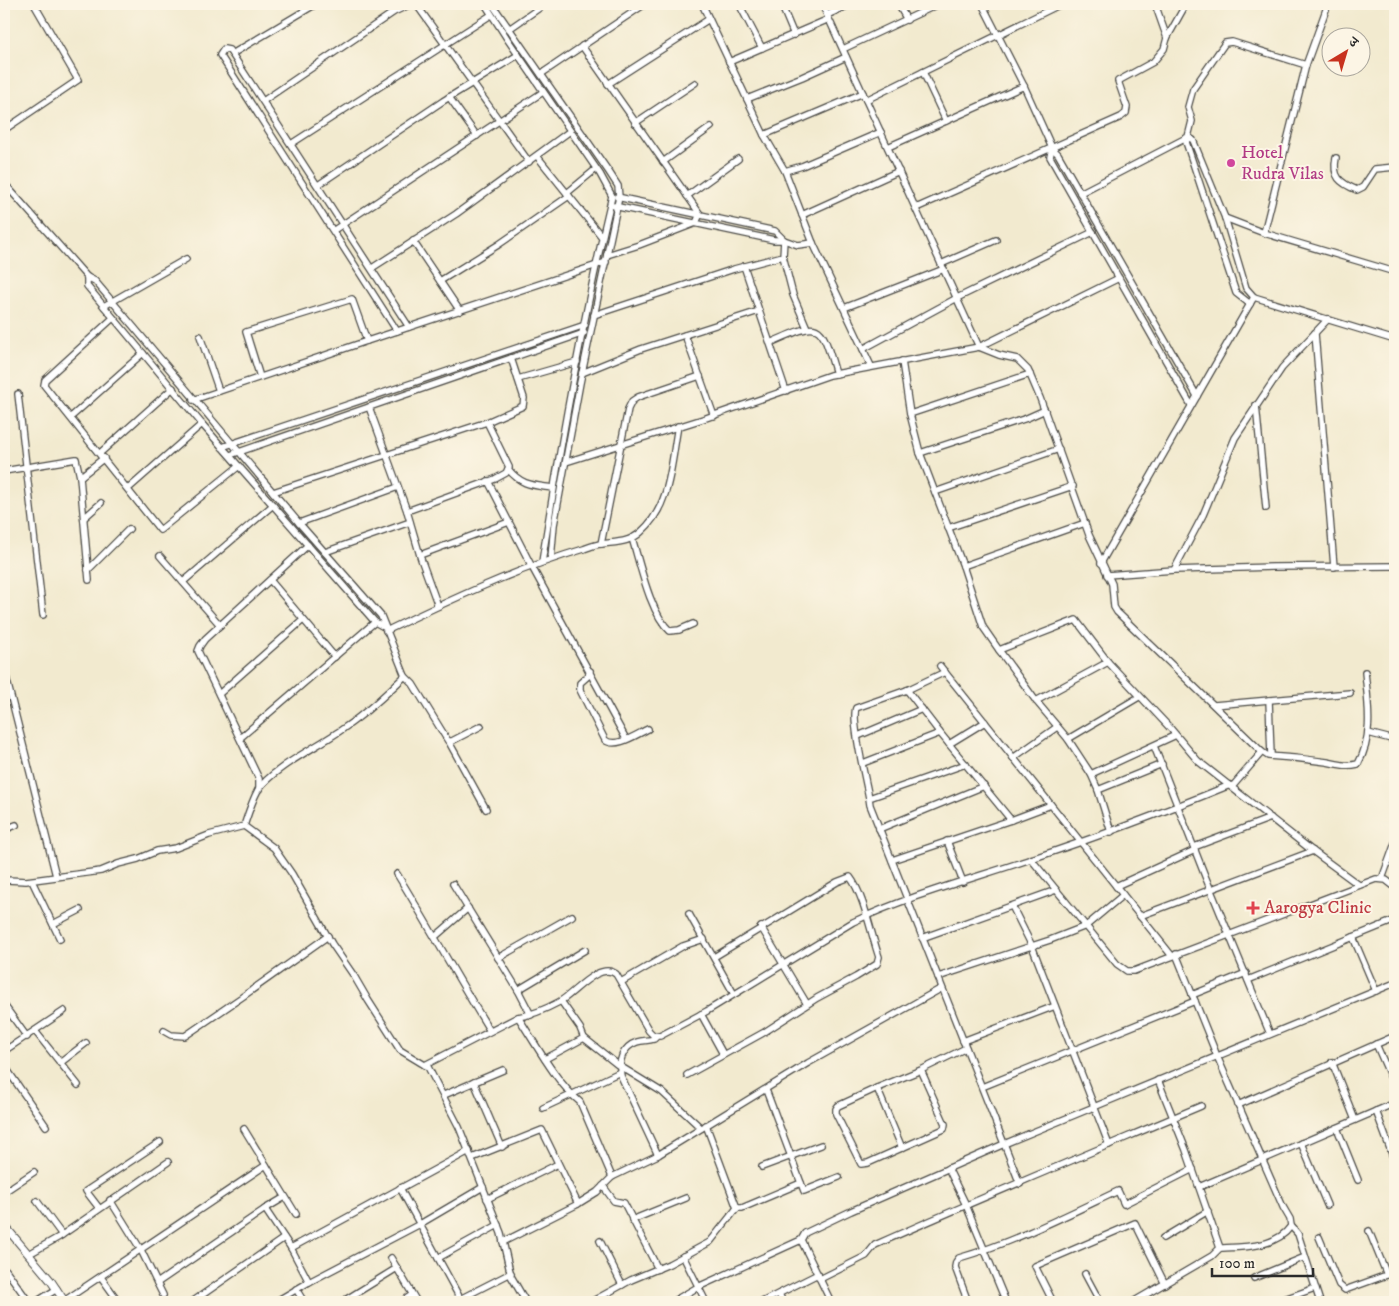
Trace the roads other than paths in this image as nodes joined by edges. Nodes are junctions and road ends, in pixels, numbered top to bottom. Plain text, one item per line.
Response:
1 (34, 4) edge
2 (316, 4) edge
3 (411, 4) edge
4 (416, 4) edge
5 (485, 4) edge
6 (492, 4) edge
7 (545, 4) edge
8 (645, 4) edge
9 (710, 4) edge
10 (739, 4) edge
11 (781, 4) edge
12 (822, 4) edge
13 (850, 4) edge
14 (898, 4) edge
15 (940, 4) edge
16 (982, 4) edge
17 (1061, 4) edge
18 (1155, 4) edge
19 (1186, 4) edge
20 (1328, 4) edge
21 (702, 5) edge
22 (491, 15) junction
23 (828, 17) junction
24 (709, 19) junction
25 (907, 20) junction
26 (509, 29) junction
27 (998, 34) junction
28 (794, 35) junction
29 (1167, 38) junction
30 (445, 45) junction
31 (582, 46) junction
32 (762, 48) junction
33 (843, 49) junction
34 (232, 54) junction
35 (518, 55) junction
36 (846, 57) junction
37 (729, 62) junction
38 (1306, 64) junction
39 (923, 72) junction
40 (541, 74) junction
41 (472, 83) junction
42 (695, 83) dead end
43 (608, 84) junction
44 (1024, 86) junction
45 (544, 92) junction
46 (863, 93) junction
47 (449, 98) junction
48 (747, 99) junction
49 (866, 100) junction
50 (262, 101) junction
51 (499, 121) junction
52 (946, 121) junction
53 (635, 123) junction
54 (711, 127) dead end
55 (4, 130) edge
56 (570, 132) junction
57 (881, 132) junction
58 (764, 135) junction
59 (477, 136) junction
60 (1188, 137) junction
61 (291, 144) junction
62 (888, 147) junction
63 (1052, 148) junction
64 (537, 156) junction
65 (1336, 158) dead end
66 (738, 159) dead end
67 (529, 162) junction
68 (663, 162) junction
69 (1395, 167) edge
70 (596, 169) junction
71 (785, 171) junction
72 (899, 171) junction
73 (4, 183) edge
74 (318, 185) junction
75 (1080, 193) junction
76 (568, 194) junction
77 (612, 196) junction
78 (687, 196) junction
79 (620, 197) junction
80 (613, 206) junction
81 (916, 208) junction
82 (700, 214) junction
83 (802, 214) junction
84 (1225, 218) junction
85 (696, 223) junction
86 (343, 224) junction
87 (334, 230) junction
88 (1093, 232) junction
89 (1264, 233) junction
90 (602, 237) junction
91 (784, 240) junction
92 (996, 240) dead end
93 (414, 241) junction
94 (813, 243) junction
95 (607, 255) junction
96 (783, 256) junction
97 (186, 259) dead end
98 (606, 262) junction
99 (596, 265) junction
100 (744, 266) junction
101 (942, 266) junction
102 (372, 268) junction
103 (1395, 272) edge
104 (86, 277) junction
105 (1119, 278) junction
106 (440, 281) junction
107 (1254, 297) junction
108 (957, 298) junction
109 (112, 301) junction
110 (1250, 304) junction
111 (104, 306) junction
112 (844, 308) junction
113 (460, 311) junction
114 (759, 311) junction
115 (594, 316) junction
116 (113, 318) junction
117 (1328, 320) junction
118 (592, 323) junction
119 (584, 326) junction
120 (409, 327) junction
121 (807, 328) junction
122 (397, 331) junction
123 (591, 331) junction
124 (1316, 333) junction
125 (582, 334) junction
126 (685, 334) junction
127 (200, 336) dead end
128 (1395, 340) edge
129 (367, 341) junction
130 (770, 343) junction
131 (980, 347) junction
132 (863, 349) junction
133 (143, 353) junction
134 (511, 358) junction
135 (577, 362) junction
136 (902, 362) junction
137 (871, 366) junction
138 (582, 373) junction
139 (836, 374) junction
140 (1030, 374) junction
141 (260, 376) junction
142 (700, 376) junction
143 (518, 379) junction
144 (173, 388) junction
145 (219, 391) junction
146 (786, 391) junction
147 (18, 394) dead end
148 (1197, 396) junction
149 (194, 400) junction
150 (185, 403) junction
151 (1191, 405) junction
152 (1256, 405) junction
153 (369, 407) junction
154 (1045, 410) junction
155 (910, 414) junction
156 (714, 416) junction
157 (70, 417) junction
158 (487, 422) junction
159 (202, 424) junction
160 (678, 426) junction
161 (232, 443) junction
162 (621, 444) junction
163 (222, 447) junction
164 (1059, 449) junction
165 (239, 452) junction
166 (920, 453) junction
167 (102, 455) junction
168 (230, 455) junction
169 (387, 455) junction
170 (566, 462) junction
171 (26, 466) junction
172 (239, 466) junction
173 (508, 469) junction
174 (4, 471) edge
175 (80, 476) junction
176 (488, 481) junction
177 (1073, 486) junction
178 (398, 487) junction
179 (553, 488) junction
180 (128, 489) junction
181 (273, 492) junction
182 (935, 492) junction
183 (101, 503) dead end
184 (273, 505) junction
185 (1266, 508) dead end
186 (407, 511) junction
187 (84, 518) junction
188 (410, 522) junction
189 (509, 522) junction
190 (299, 523) junction
191 (1085, 523) junction
192 (948, 528) junction
193 (129, 529) dead end
194 (632, 538) junction
195 (601, 544) junction
196 (308, 545) junction
197 (325, 552) junction
198 (420, 555) junction
199 (160, 556) dead end
200 (551, 559) junction
201 (542, 562) junction
202 (1102, 563) junction
203 (963, 566) junction
204 (1395, 566) edge
205 (532, 567) junction
206 (1334, 567) junction
207 (88, 570) junction
208 (1174, 570) junction
209 (1108, 575) junction
210 (89, 580) dead end
211 (270, 580) junction
212 (183, 582) junction
213 (438, 606) junction
214 (43, 614) dead end
215 (303, 620) junction
216 (375, 622) junction
217 (693, 624) dead end
218 (220, 625) junction
219 (385, 629) junction
220 (999, 650) junction
221 (334, 657) junction
222 (1108, 662) junction
223 (940, 666) dead end
224 (4, 669) edge
225 (590, 671) junction
226 (945, 672) junction
227 (1365, 672) dead end
228 (405, 676) junction
229 (907, 690) junction
230 (1350, 693) dead end
231 (219, 694) junction
232 (1139, 697) junction
233 (1269, 700) junction
234 (1036, 701) junction
235 (1214, 705) junction
236 (922, 709) junction
237 (985, 722) junction
238 (481, 726) dead end
239 (1057, 727) junction
240 (648, 729) dead end
241 (940, 733) junction
242 (1368, 733) junction
243 (1176, 735) junction
244 (858, 736) junction
245 (240, 738) junction
246 (626, 739) junction
247 (1068, 739) junction
248 (1395, 740) edge
249 (449, 742) junction
250 (949, 744) junction
251 (1154, 746) junction
252 (1262, 752) junction
253 (1271, 756) junction
254 (1013, 758) junction
255 (863, 764) junction
256 (966, 764) junction
257 (1162, 764) junction
258 (1091, 774) junction
259 (984, 786) junction
260 (1231, 786) junction
261 (259, 790) junction
262 (1098, 790) junction
263 (868, 798) junction
264 (1051, 804) junction
265 (1178, 806) junction
266 (486, 809) dead end
267 (1271, 818) junction
268 (1011, 820) junction
269 (16, 825) dead end
270 (244, 826) junction
271 (879, 829) junction
272 (4, 830) edge
273 (1111, 832) junction
274 (947, 841) junction
275 (1081, 843) junction
276 (1395, 843) edge
277 (1195, 848) junction
278 (1313, 851) junction
279 (1031, 859) junction
280 (892, 860) junction
281 (397, 874) dead end
282 (56, 876) junction
283 (4, 877) edge
284 (1382, 879) junction
285 (32, 880) junction
286 (963, 882) junction
287 (453, 884) dead end
288 (1359, 885) junction
289 (1116, 886) junction
290 (1395, 887) edge
291 (1056, 890) junction
292 (1211, 891) junction
293 (1124, 896) junction
294 (907, 900) junction
295 (1012, 906) junction
296 (468, 908) junction
297 (80, 910) dead end
298 (689, 914) dead end
299 (572, 916) dead end
300 (865, 916) junction
301 (1140, 916) junction
302 (1395, 920) edge
303 (53, 924) junction
304 (1086, 926) junction
305 (761, 927) junction
306 (1230, 935) junction
307 (328, 936) junction
308 (436, 936) junction
309 (1353, 937) junction
310 (922, 938) junction
311 (60, 939) dead end
312 (704, 939) junction
313 (1032, 946) junction
314 (585, 950) dead end
315 (1174, 955) junction
316 (714, 957) junction
317 (498, 958) junction
318 (782, 964) junction
319 (1247, 976) junction
320 (938, 977) junction
321 (621, 982) junction
322 (1395, 982) edge
323 (942, 988) junction
324 (518, 990) junction
325 (1376, 991) junction
326 (734, 994) junction
327 (1194, 998) junction
328 (561, 1001) junction
329 (4, 1004) edge
330 (807, 1004) junction
331 (1055, 1006) junction
332 (64, 1011) dead end
333 (701, 1014) junction
334 (531, 1015) junction
335 (518, 1017) junction
336 (36, 1031) junction
337 (164, 1031) dead end
338 (490, 1031) junction
339 (1270, 1034) junction
340 (657, 1036) junction
341 (1395, 1036) edge
342 (27, 1037) junction
343 (584, 1038) junction
344 (964, 1041) junction
345 (86, 1043) dead end
346 (1376, 1044) junction
347 (966, 1048) junction
348 (1072, 1050) junction
349 (4, 1051) edge
350 (724, 1054) junction
351 (1217, 1056) junction
352 (545, 1059) junction
353 (60, 1062) junction
354 (1332, 1062) junction
355 (4, 1065) edge
356 (425, 1065) junction
357 (618, 1065) junction
358 (503, 1070) dead end
359 (921, 1070) junction
360 (620, 1072) junction
361 (687, 1075) dead end
362 (1158, 1080) junction
363 (474, 1082) junction
364 (78, 1086) dead end
365 (982, 1087) junction
366 (1395, 1087) edge
367 (877, 1088) junction
368 (766, 1090) junction
369 (444, 1095) junction
370 (571, 1095) junction
371 (1395, 1103) edge
372 (1238, 1104) junction
373 (1094, 1106) junction
374 (1201, 1106) dead end
375 (542, 1108) dead end
376 (1376, 1111) junction
377 (1172, 1118) junction
378 (1355, 1120) junction
379 (46, 1126) dead end
380 (704, 1126) junction
381 (1337, 1128) junction
382 (244, 1129) dead end
383 (160, 1142) dead end
384 (1301, 1143) junction
385 (1004, 1144) junction
386 (1109, 1144) junction
387 (821, 1145) dead end
388 (502, 1147) junction
389 (902, 1148) junction
390 (1393, 1149) edge
391 (469, 1151) junction
392 (658, 1155) junction
393 (791, 1156) junction
394 (472, 1158) junction
395 (1262, 1159) junction
396 (168, 1162) dead end
397 (1395, 1162) edge
398 (558, 1164) junction
399 (266, 1165) junction
400 (762, 1167) dead end
401 (948, 1168) junction
402 (1193, 1169) junction
403 (34, 1172) dead end
404 (612, 1177) junction
405 (839, 1177) dead end
406 (1358, 1180) dead end
407 (801, 1183) junction
408 (1020, 1184) junction
409 (603, 1186) junction
410 (483, 1187) junction
411 (1199, 1187) junction
412 (400, 1188) junction
413 (4, 1192) edge
414 (285, 1197) junction
415 (686, 1198) dead end
416 (487, 1199) junction
417 (110, 1200) junction
418 (36, 1201) dead end
419 (578, 1204) junction
420 (966, 1205) junction
421 (1327, 1205) dead end
422 (99, 1208) junction
423 (737, 1208) junction
424 (266, 1209) junction
425 (1208, 1211) junction
426 (296, 1214) dead end
427 (632, 1220) junction
428 (420, 1224) junction
429 (4, 1225) edge
430 (498, 1225) junction
431 (1291, 1226) junction
432 (1369, 1232) dead end
433 (62, 1235) junction
434 (1319, 1237) dead end
435 (284, 1238) junction
436 (1163, 1238) dead end
437 (801, 1240) junction
438 (600, 1241) dead end
439 (503, 1242) junction
440 (291, 1248) junction
441 (1220, 1248) junction
442 (141, 1250) junction
443 (985, 1250) junction
444 (28, 1254) junction
445 (683, 1256) junction
446 (1305, 1257) junction
447 (391, 1258) dead end
448 (438, 1258) junction
449 (396, 1268) junction
450 (658, 1269) junction
451 (6, 1270) dead end
452 (1395, 1272) edge
453 (511, 1273) junction
454 (1085, 1274) dead end
455 (1387, 1275) junction
456 (101, 1277) junction
457 (819, 1277) junction
458 (1254, 1278) dead end
459 (157, 1282) junction
460 (309, 1282) junction
461 (1165, 1284) junction
462 (622, 1285) junction
463 (698, 1287) junction
464 (1315, 1288) junction
465 (57, 1289) junction
466 (296, 1289) junction
467 (779, 1294) junction
468 (163, 1295) dead end
469 (412, 1295) junction
470 (461, 1301) edge
471 (29, 1302) edge
472 (36, 1302) edge
473 (65, 1302) edge
474 (119, 1302) edge
475 (192, 1302) edge
476 (275, 1302) edge
477 (304, 1302) edge
478 (342, 1302) edge
479 (401, 1302) edge
480 (417, 1302) edge
481 (526, 1302) edge
482 (591, 1302) edge
483 (672, 1302) edge
484 (706, 1302) edge
485 (762, 1302) edge
486 (783, 1302) edge
487 (831, 1302) edge
488 (968, 1302) edge
489 (1006, 1302) edge
490 (1053, 1302) edge
491 (1100, 1302) edge
492 (1133, 1302) edge
493 (1276, 1302) edge
494 (1320, 1302) edge

1 - 55 street
2 - 34 street
3 - 50 street
4 - 30 street
5 - 22 street
6 - 26 street
7 - 26 street
8 - 31 street
9 - 21 street
10 - 32 street
11 - 28 street
12 - 23 street
13 - 23 street
14 - 25 street
15 - 25 street
16 - 27 street
17 - 27 street
18 - 29 street
19 - 29 street
20 - 38 street
21 - 24 street
22 - 30 street
22 - 35 street
23 - 28 street
23 - 33 street
24 - 37 street
24 - 43 street
25 - 33 street
26 - 40 street
27 - 39 street
27 - 44 street
28 - 32 street
29 - 63 street
30 - 41 street
30 - 61 street
31 - 40 street
31 - 43 street
32 - 37 street
33 - 36 street
34 - 50 street
34 - 87 street
35 - 41 street
35 - 45 street
36 - 46 street
36 - 48 street
37 - 48 street
38 - 60 street
38 - 89 street
39 - 49 street
39 - 52 street
40 - 79 street
41 - 47 street
41 - 51 street
42 - 53 street
43 - 53 street
44 - 52 street
44 - 63 street
45 - 51 street
45 - 56 street
46 - 49 street
46 - 58 street
47 - 59 street
47 - 74 street
48 - 58 street
49 - 57 street
50 - 61 street
51 - 59 street
51 - 67 street
52 - 62 street
53 - 68 street
54 - 68 street
56 - 64 street
56 - 70 street
57 - 62 street
57 - 71 street
58 - 71 street
59 - 86 street
60 - 75 street
60 - 84 street
60 - 110 street
61 - 74 street
62 - 72 street
63 - 75 street
63 - 81 street
63 - 88 street
64 - 67 street
64 - 76 street
65 - 69 street
66 - 78 street
67 - 93 street
68 - 78 street
70 - 76 street
70 - 77 street
71 - 83 street
72 - 81 street
72 - 83 street
73 - 104 street
74 - 86 street
75 - 148 street
76 - 90 street
76 - 106 street
77 - 79 street
77 - 80 street
78 - 82 street
79 - 80 street
79 - 82 street
80 - 85 street
80 - 90 street
80 - 95 street
81 - 101 street
82 - 85 street
82 - 91 street
83 - 94 street
84 - 89 street
84 - 107 street
85 - 91 street
85 - 95 street
86 - 87 street
86 - 102 street
87 - 122 street
88 - 105 street
88 - 108 street
89 - 103 street
90 - 99 street
91 - 94 street
91 - 96 street
92 - 101 street
93 - 102 street
93 - 106 street
94 - 112 street
95 - 98 street
96 - 100 street
96 - 121 street
97 - 109 street
98 - 99 street
98 - 115 street
99 - 113 street
99 - 119 street
100 - 114 street
100 - 115 street
101 - 108 street
101 - 112 street
102 - 120 street
104 - 109 street
104 - 111 street
105 - 131 street
105 - 151 street
106 - 113 street
107 - 110 street
107 - 117 street
108 - 131 street
108 - 132 street
109 - 111 street
109 - 149 street
110 - 148 street
111 - 116 street
112 - 132 street
113 - 120 street
114 - 126 street
114 - 130 street
115 - 118 street
116 - 133 street
116 - 157 street
117 - 124 street
117 - 128 street
118 - 119 street
118 - 123 street
119 - 125 street
119 - 161 street
120 - 122 street
121 - 130 street
121 - 139 street
122 - 129 street
123 - 125 street
123 - 138 street
124 - 152 street
124 - 206 street
125 - 134 street
125 - 135 street
126 - 138 street
126 - 142 street
127 - 145 street
129 - 141 street
129 - 141 street
130 - 146 street
131 - 136 street
131 - 140 street
132 - 137 street
133 - 144 street
133 - 157 street
134 - 143 street
134 - 153 street
135 - 143 street
135 - 179 street
136 - 137 street
136 - 155 street
137 - 139 street
138 - 170 street
139 - 146 street
140 - 154 street
140 - 155 street
141 - 145 street
142 - 156 street
142 - 162 street
143 - 158 street
144 - 150 street
144 - 167 street
145 - 149 street
146 - 156 street
147 - 171 street
148 - 151 street
149 - 150 street
149 - 161 street
150 - 159 street
151 - 202 street
152 - 185 street
152 - 208 street
153 - 165 street
153 - 169 street
154 - 164 street
154 - 166 street
155 - 166 street
156 - 160 street
157 - 167 street
158 - 169 street
158 - 173 street
159 - 163 street
159 - 180 street
160 - 162 street
160 - 194 street
161 - 163 street
161 - 165 street
162 - 170 street
162 - 195 street
163 - 168 street
164 - 177 street
164 - 182 street
165 - 168 street
165 - 181 street
166 - 182 street
167 - 175 street
167 - 180 street
168 - 172 street
169 - 178 street
169 - 181 street
170 - 200 street
171 - 174 street
171 - 175 street
171 - 214 street
172 - 180 street
172 - 184 street
173 - 176 street
173 - 179 street
175 - 187 street
176 - 186 street
176 - 189 street
177 - 191 street
177 - 192 street
178 - 186 street
178 - 190 street
179 - 201 street
181 - 190 street
182 - 192 street
183 - 187 street
184 - 196 street
184 - 212 street
186 - 188 street
187 - 207 street
188 - 197 street
188 - 198 street
189 - 198 street
189 - 205 street
190 - 197 street
191 - 202 street
191 - 203 street
192 - 203 street
193 - 207 street
194 - 195 street
194 - 217 street
195 - 200 street
196 - 211 street
196 - 216 street
197 - 219 street
198 - 213 street
199 - 212 street
200 - 201 street
201 - 205 street
202 - 209 street
203 - 220 street
204 - 206 street
205 - 213 street
205 - 225 street
206 - 208 street
207 - 210 street
208 - 209 street
209 - 235 street
211 - 215 street
211 - 218 street
212 - 218 street
213 - 219 street
215 - 221 street
215 - 231 street
216 - 219 street
216 - 221 street
218 - 231 street
219 - 228 street
220 - 222 street
220 - 234 street
221 - 245 street
222 - 232 street
222 - 234 street
223 - 226 street
224 - 282 street
225 - 246 street
225 - 246 street
226 - 229 street
226 - 237 street
227 - 242 street
228 - 249 street
228 - 261 street
229 - 236 street
229 - 244 street
230 - 233 street
231 - 245 street
232 - 243 street
232 - 247 street
233 - 235 street
233 - 253 street
234 - 239 street
235 - 252 street
236 - 241 street
236 - 244 street
237 - 250 street
237 - 254 street
238 - 249 street
239 - 247 street
239 - 254 street
240 - 246 street
241 - 250 street
241 - 255 street
242 - 248 street
242 - 253 street
243 - 251 street
243 - 260 street
244 - 255 street
245 - 261 street
247 - 258 street
249 - 266 street
250 - 256 street
251 - 257 street
251 - 258 street
252 - 253 street
252 - 260 street
254 - 264 street
255 - 263 street
256 - 259 street
256 - 263 street
257 - 262 street
257 - 265 street
258 - 262 street
259 - 268 street
259 - 271 street
260 - 265 street
260 - 267 street
261 - 270 street
262 - 273 street
263 - 271 street
264 - 268 street
264 - 275 street
265 - 273 street
265 - 277 street
267 - 277 street
267 - 278 street
268 - 274 street
269 - 272 street
270 - 282 street
270 - 307 street
271 - 280 street
273 - 275 street
274 - 280 street
274 - 286 street
275 - 279 street
275 - 289 street
276 - 284 street
277 - 289 street
277 - 292 street
278 - 288 street
278 - 292 street
279 - 286 street
279 - 291 street
280 - 294 street
281 - 308 street
282 - 285 street
283 - 285 street
284 - 288 street
284 - 290 street
285 - 303 street
286 - 294 street
287 - 296 street
288 - 306 street
289 - 293 street
291 - 295 street
291 - 304 street
292 - 301 street
292 - 306 street
293 - 301 street
293 - 304 street
294 - 300 street
294 - 310 street
295 - 310 street
295 - 313 street
296 - 308 street
296 - 317 street
297 - 303 street
298 - 312 street
299 - 317 street
300 - 305 street
300 - 318 street
300 - 330 street
301 - 315 street
302 - 309 street
303 - 311 street
304 - 313 street
304 - 315 street
305 - 316 street
305 - 318 street
306 - 315 street
306 - 319 street
307 - 337 street
307 - 356 street
308 - 338 street
309 - 319 street
309 - 325 street
310 - 320 street
312 - 316 street
312 - 321 street
313 - 320 street
313 - 331 street
314 - 324 street
315 - 327 street
316 - 326 street
317 - 324 street
318 - 326 street
318 - 330 street
319 - 327 street
319 - 339 street
320 - 323 street
321 - 328 street
321 - 340 street
322 - 325 street
323 - 344 street
323 - 368 street
324 - 334 street
325 - 339 street
326 - 333 street
327 - 348 street
327 - 351 street
328 - 334 street
328 - 343 street
329 - 342 street
330 - 350 street
331 - 344 street
331 - 348 street
332 - 336 street
333 - 340 street
333 - 350 street
334 - 335 street
335 - 338 street
335 - 352 street
336 - 342 street
336 - 353 street
338 - 356 street
339 - 351 street
340 - 357 street
341 - 346 street
342 - 349 street
343 - 352 street
343 - 357 street
344 - 347 street
345 - 353 street
346 - 354 street
346 - 366 street
347 - 359 street
347 - 365 street
348 - 365 street
348 - 373 street
350 - 361 street
351 - 362 street
351 - 372 street
352 - 370 street
353 - 364 street
354 - 372 street
354 - 378 street
355 - 379 street
356 - 369 street
357 - 360 street
357 - 380 street
358 - 363 street
359 - 367 street
359 - 389 street
360 - 370 street
360 - 392 street
362 - 373 street
362 - 377 street
363 - 369 street
363 - 388 street
365 - 385 street
367 - 389 street
367 - 389 street
368 - 380 street
368 - 393 street
369 - 391 street
370 - 375 street
370 - 404 street
371 - 376 street
372 - 395 street
373 - 385 street
373 - 386 street
374 - 377 street
376 - 378 street
376 - 390 street
377 - 386 street
377 - 402 street
378 - 381 street
380 - 392 street
380 - 423 street
381 - 384 street
381 - 406 street
382 - 399 street
383 - 422 street
384 - 395 street
384 - 421 street
385 - 401 street
385 - 408 street
386 - 408 street
387 - 393 street
388 - 394 street
388 - 398 street
390 - 397 street
391 - 394 street
391 - 412 street
392 - 404 street
393 - 400 street
393 - 407 street
394 - 410 street
395 - 411 street
395 - 431 street
396 - 417 street
398 - 416 street
398 - 419 street
399 - 414 street
399 - 442 street
401 - 420 street
401 - 437 street
402 - 411 street
402 - 443 street
403 - 413 street
404 - 409 street
405 - 407 street
407 - 423 street
408 - 420 street
409 - 419 street
409 - 427 street
410 - 416 street
410 - 428 street
411 - 425 street
412 - 428 street
412 - 440 street
414 - 424 street
414 - 426 street
415 - 427 street
416 - 430 street
417 - 422 street
417 - 442 street
418 - 433 street
419 - 439 street
420 - 443 street
420 - 457 street
422 - 433 street
423 - 445 street
424 - 435 street
424 - 459 street
425 - 436 street
425 - 441 street
427 - 450 street
428 - 448 street
428 - 460 street
429 - 444 street
430 - 439 street
430 - 448 street
431 - 441 street
431 - 446 street
432 - 455 street
433 - 444 street
434 - 455 street
435 - 440 street
435 - 475 street
437 - 457 street
437 - 463 street
438 - 462 street
439 - 453 street
440 - 460 street
441 - 461 street
442 - 456 street
442 - 459 street
443 - 488 street
443 - 489 street
444 - 465 street
445 - 450 street
445 - 463 street
446 - 458 street
446 - 464 street
447 - 449 street
448 - 470 street
449 - 469 street
449 - 478 street
450 - 462 street
451 - 471 street
452 - 455 street
453 - 470 street
453 - 481 street
454 - 491 street
456 - 473 street
456 - 474 street
457 - 467 street
457 - 487 street
459 - 468 street
460 - 466 street
461 - 490 street
461 - 492 street
462 - 482 street
463 - 483 street
463 - 484 street
464 - 493 street
464 - 494 street
465 - 472 street
465 - 473 street
466 - 476 street
466 - 477 street
467 - 485 street
467 - 486 street
469 - 479 street
469 - 480 street

